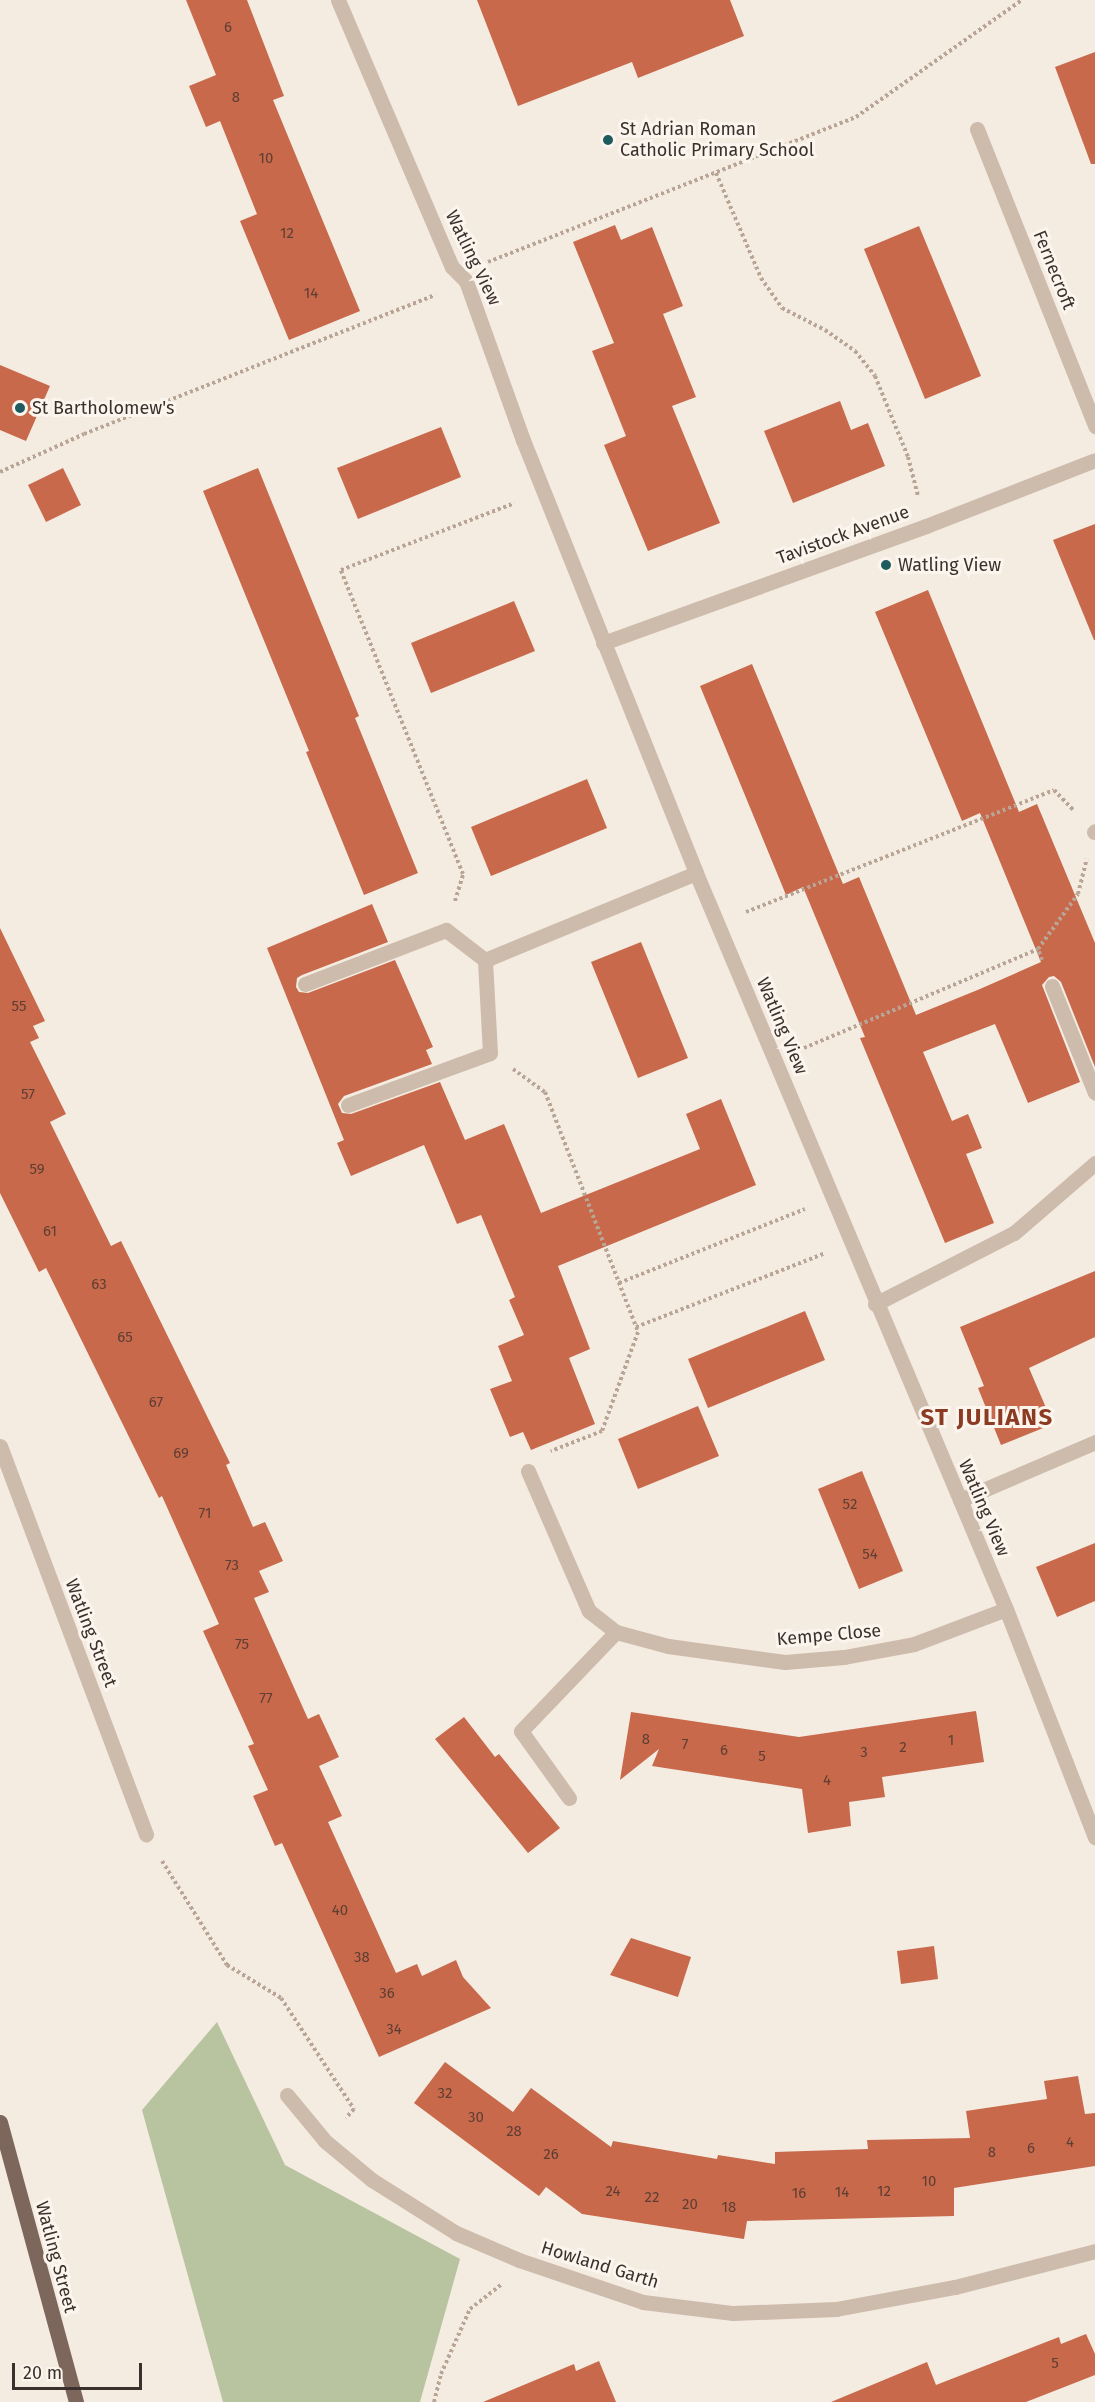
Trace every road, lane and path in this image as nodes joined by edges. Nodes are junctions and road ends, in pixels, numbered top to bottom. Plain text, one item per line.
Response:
1 (338, 0) edge
2 (1022, 0) edge
3 (976, 129) dead end
4 (716, 173) junction
5 (489, 273) dead end
6 (443, 292) dead end
7 (1095, 426) edge
8 (1095, 460) edge
9 (0, 472) edge
10 (544, 492) junction
11 (926, 526) junction
12 (603, 643) junction
13 (1094, 832) edge
14 (696, 873) junction
15 (717, 923) junction
16 (446, 930) junction
17 (1038, 949) junction
18 (485, 960) junction
19 (305, 984) dead end
20 (1052, 986) joint
21 (490, 1053) junction
22 (775, 1059) junction
23 (1095, 1093) edge
24 (348, 1105) dead end
25 (1095, 1163) edge
26 (832, 1198) junction
27 (850, 1244) junction
28 (619, 1283) junction
29 (875, 1304) junction
30 (636, 1327) junction
31 (1095, 1442) edge
32 (0, 1446) edge
33 (528, 1470) joint
34 (960, 1500) junction
35 (1005, 1609) junction
36 (616, 1632) junction
37 (569, 1798) dead end
38 (146, 1835) joint
39 (1095, 1837) edge
40 (287, 2095) dead end
41 (0, 2122) edge
42 (325, 2141) junction
43 (1095, 2251) edge
44 (519, 2260) junction
45 (76, 2402) edge
46 (434, 2402) edge

1 - 10 street, Watling View
2 - 4 path
3 - 7 street, Fernecroft
4 - 5 path
4 - 11 path
6 - 9 path
8 - 11 street, Tavistock Avenue
10 - 12 street, Watling View
10 - 16 path
11 - 12 street, Tavistock Avenue
12 - 14 street, Watling View
13 - 15 path
13 - 17 path
14 - 15 street, Watling View
14 - 18 street
15 - 22 street, Watling View
16 - 18 street
16 - 19 street
17 - 20 path
17 - 22 path
18 - 21 street
20 - 23 street
21 - 24 street
21 - 28 path
22 - 26 street, Watling View
25 - 29 street
26 - 27 street, Watling View
26 - 28 path
27 - 29 street, Watling View
27 - 30 path
28 - 30 path
29 - 34 street, Watling View
30 - 33 path
31 - 34 street
32 - 38 street, Watling Street
33 - 36 street
34 - 35 street, Watling View
35 - 36 street, Kempe Close
35 - 39 street, Watling View
36 - 37 street
38 - 42 path
40 - 42 street, Howland Garth
41 - 45 main road, Watling Street
42 - 44 street, Howland Garth
43 - 44 street, Howland Garth
44 - 46 path

